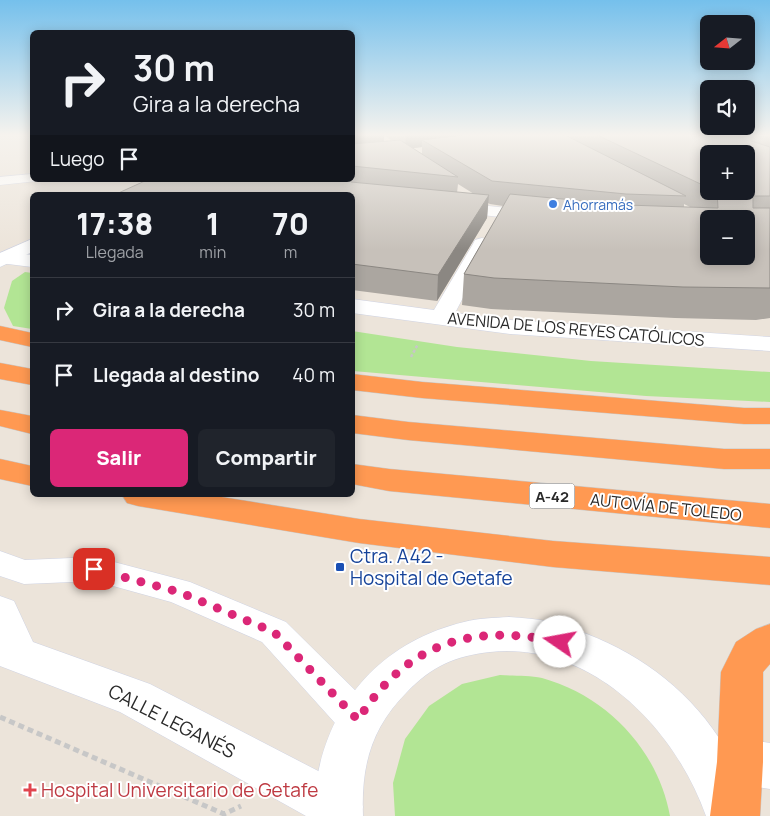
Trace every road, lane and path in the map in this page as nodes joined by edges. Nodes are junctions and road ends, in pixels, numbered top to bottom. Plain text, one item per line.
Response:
1 (30, 178) edge
2 (0, 182) edge
3 (461, 195) edge
4 (437, 205) edge
5 (493, 211) junction
6 (556, 218) edge
7 (30, 233) edge
8 (30, 246) edge
9 (2, 255) edge
10 (30, 261) edge
11 (355, 306) edge
12 (440, 319) junction
13 (0, 333) edge
14 (420, 339) dead end
15 (30, 340) edge
16 (770, 344) edge
17 (411, 357) dead end
18 (0, 371) edge
19 (30, 377) edge
20 (355, 382) edge
21 (770, 416) edge
22 (0, 418) edge
23 (355, 424) edge
24 (30, 425) edge
25 (770, 459) edge
26 (0, 469) edge
27 (355, 474) edge
28 (30, 476) edge
29 (150, 497) edge
30 (761, 515) edge
31 (0, 563) edge
32 (770, 571) edge
33 (0, 612) edge
34 (770, 641) edge
35 (10, 652) edge
36 (0, 717) edge
37 (358, 720) junction
38 (738, 761) edge
39 (271, 772) junction
40 (338, 812) edge
41 (731, 816) edge
42 (735, 816) edge

1 - 2 lane
3 - 5 street
4 - 5 street
5 - 6 street
5 - 12 street
7 - 9 street
8 - 9 street
9 - 10 street
11 - 12 street, AVENIDA DE LOS REYES CATÓLICOS
12 - 16 street, AVENIDA DE LOS REYES CATÓLICOS
13 - 15 highway
14 - 17 path
18 - 19 highway
20 - 21 highway
22 - 24 highway
23 - 25 highway
26 - 28 highway
27 - 30 highway, AUTOVÍA DE TOLEDO / A-42
29 - 32 highway
31 - 37 lane
33 - 35 street
34 - 38 highway
35 - 39 street, CALLE LEGANÉS
36 - 39 path
37 - 38 street
37 - 40 street
38 - 41 street
38 - 42 highway
39 - 40 street, CALLE LEGANÉS

